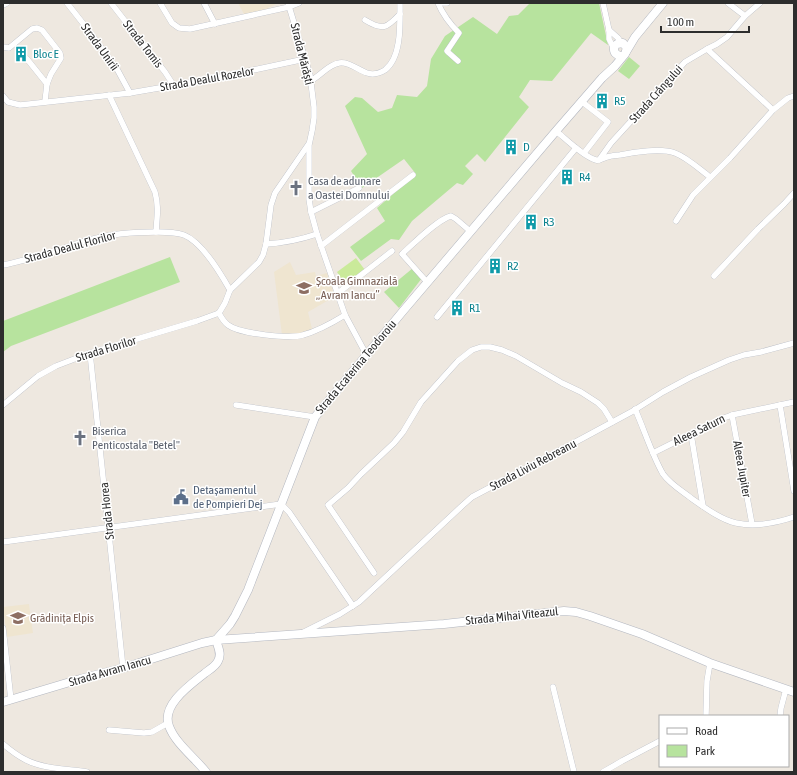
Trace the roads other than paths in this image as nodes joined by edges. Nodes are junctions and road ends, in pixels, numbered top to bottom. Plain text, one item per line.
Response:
1 (7, 3) edge
2 (67, 3) edge
3 (111, 3) edge
4 (160, 3) edge
5 (204, 3) edge
6 (299, 3) edge
7 (400, 3) edge
8 (438, 3) edge
9 (443, 3) edge
10 (447, 3) edge
11 (603, 3) edge
12 (663, 3) edge
13 (728, 3) edge
14 (760, 3) edge
15 (3, 4) edge
16 (289, 5) edge
17 (400, 13) junction
18 (744, 16) junction
19 (365, 20) dead end
20 (215, 24) junction
21 (609, 30) junction
22 (635, 37) junction
23 (622, 43) junction
24 (3, 47) edge
25 (707, 49) junction
26 (614, 50) junction
27 (624, 54) junction
28 (27, 59) dead end
29 (305, 59) junction
30 (458, 61) dead end
31 (605, 74) junction
32 (310, 81) junction
33 (47, 84) junction
34 (174, 86) junction
35 (130, 93) junction
36 (109, 95) junction
37 (3, 96) edge
38 (794, 96) edge
39 (45, 101) junction
40 (581, 102) junction
41 (773, 110) junction
42 (556, 131) junction
43 (308, 145) junction
44 (576, 148) junction
45 (584, 154) junction
46 (599, 160) junction
47 (413, 175) dead end
48 (710, 177) junction
49 (359, 188) dead end
50 (794, 193) edge
51 (311, 212) junction
52 (676, 221) dead end
53 (156, 232) junction
54 (470, 232) junction
55 (317, 234) junction
56 (266, 244) junction
57 (321, 246) junction
58 (392, 251) dead end
59 (3, 265) edge
60 (714, 276) dead end
61 (427, 282) junction
62 (230, 290) junction
63 (338, 293) junction
64 (218, 313) junction
65 (345, 315) junction
66 (436, 317) dead end
67 (794, 343) edge
68 (90, 353) junction
69 (366, 354) junction
70 (794, 402) edge
71 (3, 405) edge
72 (236, 405) dead end
73 (780, 405) junction
74 (635, 409) junction
75 (732, 415) junction
76 (315, 417) junction
77 (612, 422) junction
78 (691, 434) junction
79 (653, 453) junction
80 (794, 491) edge
81 (282, 504) junction
82 (703, 506) junction
83 (794, 517) edge
84 (752, 524) junction
85 (109, 527) junction
86 (3, 542) edge
87 (374, 573) dead end
88 (353, 606) junction
89 (3, 628) edge
90 (300, 634) junction
91 (216, 640) junction
92 (710, 662) junction
93 (123, 668) junction
94 (553, 687) dead end
95 (790, 691) edge
96 (7, 701) edge
97 (706, 715) edge
98 (780, 715) edge
99 (168, 723) junction
100 (109, 730) dead end
101 (659, 742) edge
102 (3, 744) edge
103 (87, 772) edge
104 (206, 772) edge
105 (574, 772) edge
106 (603, 772) edge

1 - 15 street
2 - 35 street, Strada Unirii
3 - 34 street, Strada Tomis
4 - 20 street
5 - 20 street
6 - 16 street
7 - 17 street
8 - 30 street
9 - 10 street
11 - 21 street
12 - 22 main road
13 - 18 street
14 - 18 street, Strada Crângului
16 - 20 street
16 - 29 street, Strada Mărăști
17 - 19 street
17 - 32 street
18 - 25 street, Strada Crângului
21 - 23 street
21 - 26 street
22 - 23 main road
22 - 27 main road
23 - 26 main road
23 - 27 main road
24 - 33 street
25 - 41 street
25 - 46 street, Strada Crângului
26 - 27 main road
26 - 31 main road, Strada Ecaterina Teodoroiu
27 - 31 main road, Strada Ecaterina Teodoroiu
28 - 33 street
29 - 32 street, Strada Mărăști
29 - 34 street, Strada Dealul Rozelor
31 - 40 main road, Strada Ecaterina Teodoroiu
32 - 43 street, Strada Mărăști
33 - 39 street
34 - 35 street, Strada Dealul Rozelor
35 - 36 street, Strada Dealul Rozelor
36 - 39 street, Strada Dealul Rozelor
36 - 53 street
37 - 39 street, Strada Dealul Rozelor
38 - 41 street
40 - 42 main road, Strada Ecaterina Teodoroiu
40 - 45 street
41 - 48 street
42 - 44 street
42 - 54 main road, Strada Ecaterina Teodoroiu
43 - 51 street, Strada Mărăști
43 - 56 street
44 - 45 street
44 - 66 street
45 - 46 street
46 - 48 street
47 - 57 street
48 - 52 street
49 - 51 street
50 - 60 street
51 - 55 street, Strada Mărăști
53 - 59 street, Strada Dealul Florilor
53 - 62 street, Strada Dealul Florilor
54 - 61 main road, Strada Ecaterina Teodoroiu
54 - 61 street
55 - 56 street
55 - 57 street, Strada Mărăști
56 - 62 street
57 - 63 street, Strada Mărăști
58 - 63 street
61 - 69 main road, Strada Ecaterina Teodoroiu
62 - 64 street
63 - 65 street, Strada Mărăști
64 - 65 street
64 - 68 street, Strada Florilor
65 - 69 street, Strada Mărăști
67 - 74 street, Strada Liviu Rebreanu
68 - 71 street, Strada Florilor
68 - 85 street, Strada Horea
69 - 76 main road, Strada Ecaterina Teodoroiu
70 - 73 street, Aleea Saturn
72 - 76 street
73 - 75 street, Aleea Saturn
73 - 80 street
74 - 77 street, Strada Liviu Rebreanu
74 - 79 street
75 - 78 street, Aleea Saturn
75 - 84 street, Aleea Jupiter
76 - 81 main road, Strada Ecaterina Teodoroiu
77 - 87 street
77 - 88 street, Strada Liviu Rebreanu
78 - 79 street, Aleea Saturn
78 - 82 street
79 - 82 street
81 - 85 street
81 - 88 street
81 - 91 main road, Strada Ecaterina Teodoroiu
82 - 84 street
83 - 84 street
85 - 86 street
85 - 93 street, Strada Horea
88 - 90 street, Strada Liviu Rebreanu
89 - 96 street
90 - 91 main road, Strada Mihai Viteazul
90 - 92 main road, Strada Mihai Viteazul
91 - 93 main road, Strada Avram Iancu
91 - 99 main road
92 - 95 main road, Strada Mihai Viteazul
92 - 97 street
93 - 96 main road, Strada Avram Iancu
94 - 105 street
95 - 98 street
99 - 100 street
99 - 104 main road
101 - 106 street
102 - 103 street

